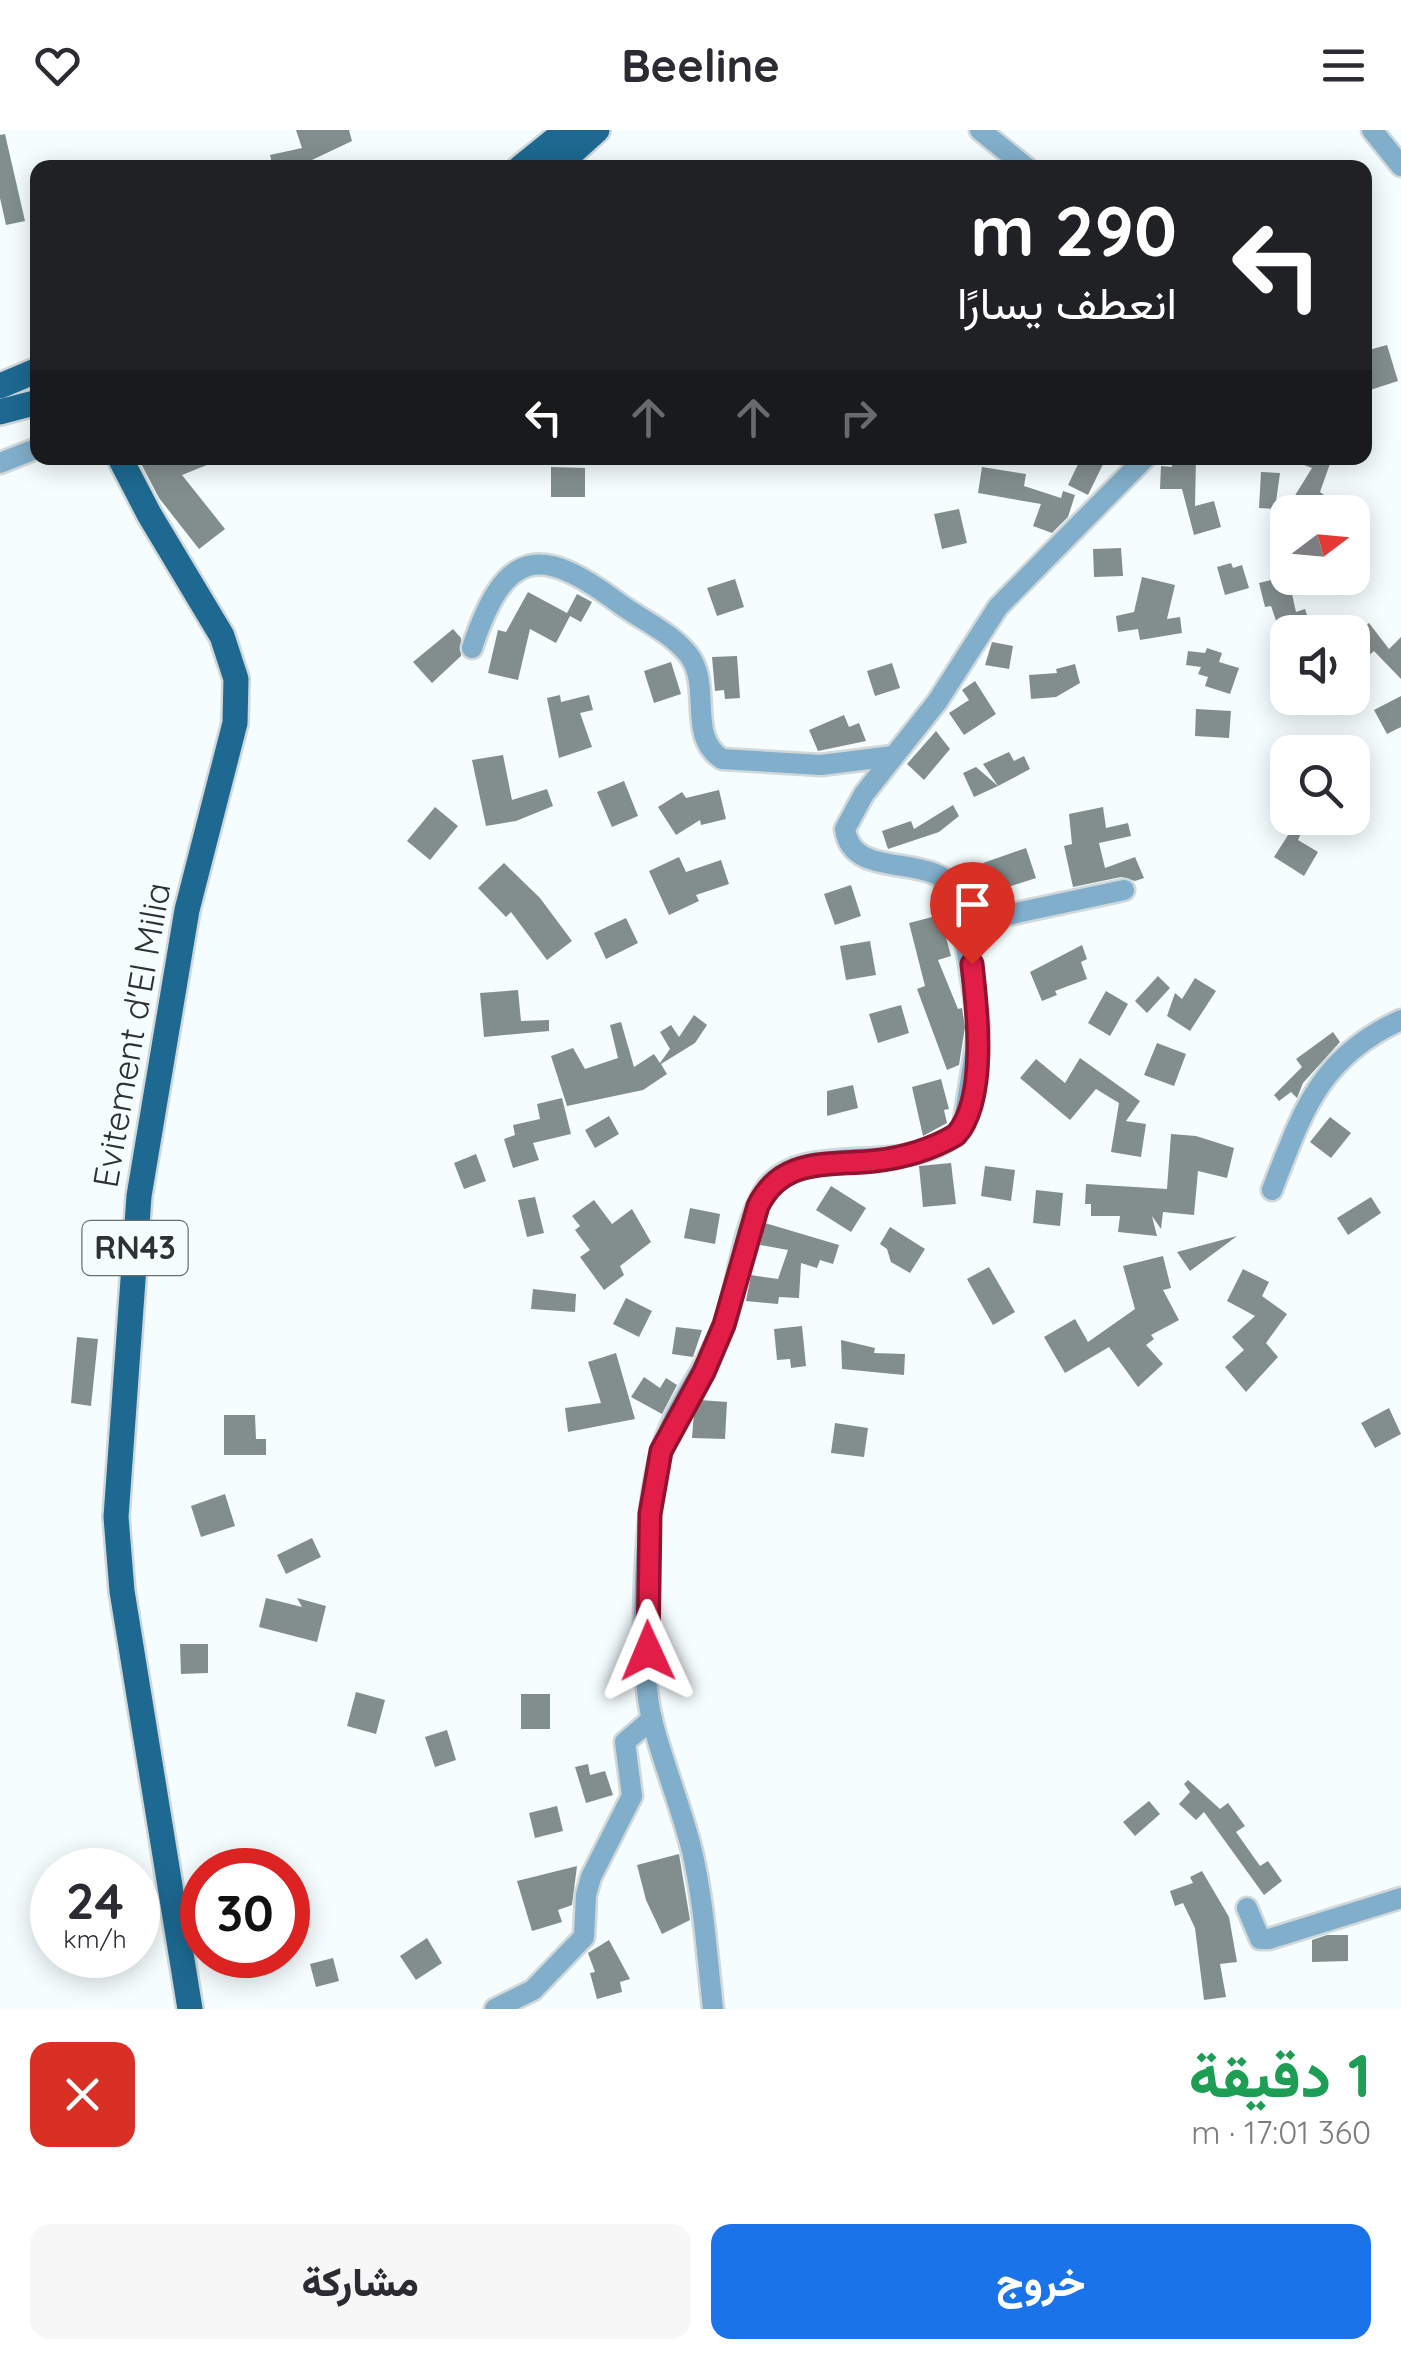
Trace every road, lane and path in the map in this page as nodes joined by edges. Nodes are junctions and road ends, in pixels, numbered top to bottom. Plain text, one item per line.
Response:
1 (567, 130) edge
2 (596, 130) edge
3 (980, 130) edge
4 (1372, 130) edge
5 (530, 160) edge
6 (563, 160) edge
7 (1017, 160) edge
8 (1401, 166) edge
9 (30, 373) edge
10 (0, 386) edge
11 (30, 404) edge
12 (30, 412) edge
13 (0, 413) edge
14 (30, 451) edge
15 (0, 463) edge
16 (109, 465) edge
17 (124, 465) edge
18 (1138, 465) edge
19 (148, 514) junction
20 (472, 648) dead end
21 (893, 756) junction
22 (1124, 890) dead end
23 (965, 924) junction
24 (1401, 1020) edge
25 (1272, 1190) dead end
26 (652, 1719) junction
27 (1401, 1898) edge
28 (1248, 1908) dead end
29 (190, 2009) edge
30 (495, 2009) edge
31 (713, 2009) edge

1 - 5 main road
2 - 6 main road
3 - 7 street
4 - 8 street
9 - 10 main road
11 - 13 main road
12 - 13 main road
14 - 15 street
16 - 19 main road, Evitement d'El Milia / RN43
17 - 19 main road, Evitement d'El Milia / RN43
18 - 21 street
19 - 29 main road, Evitement d'El Milia / RN43
20 - 21 street
21 - 23 street
22 - 23 street
23 - 26 street
24 - 25 street
26 - 30 street
26 - 31 street
27 - 28 street

